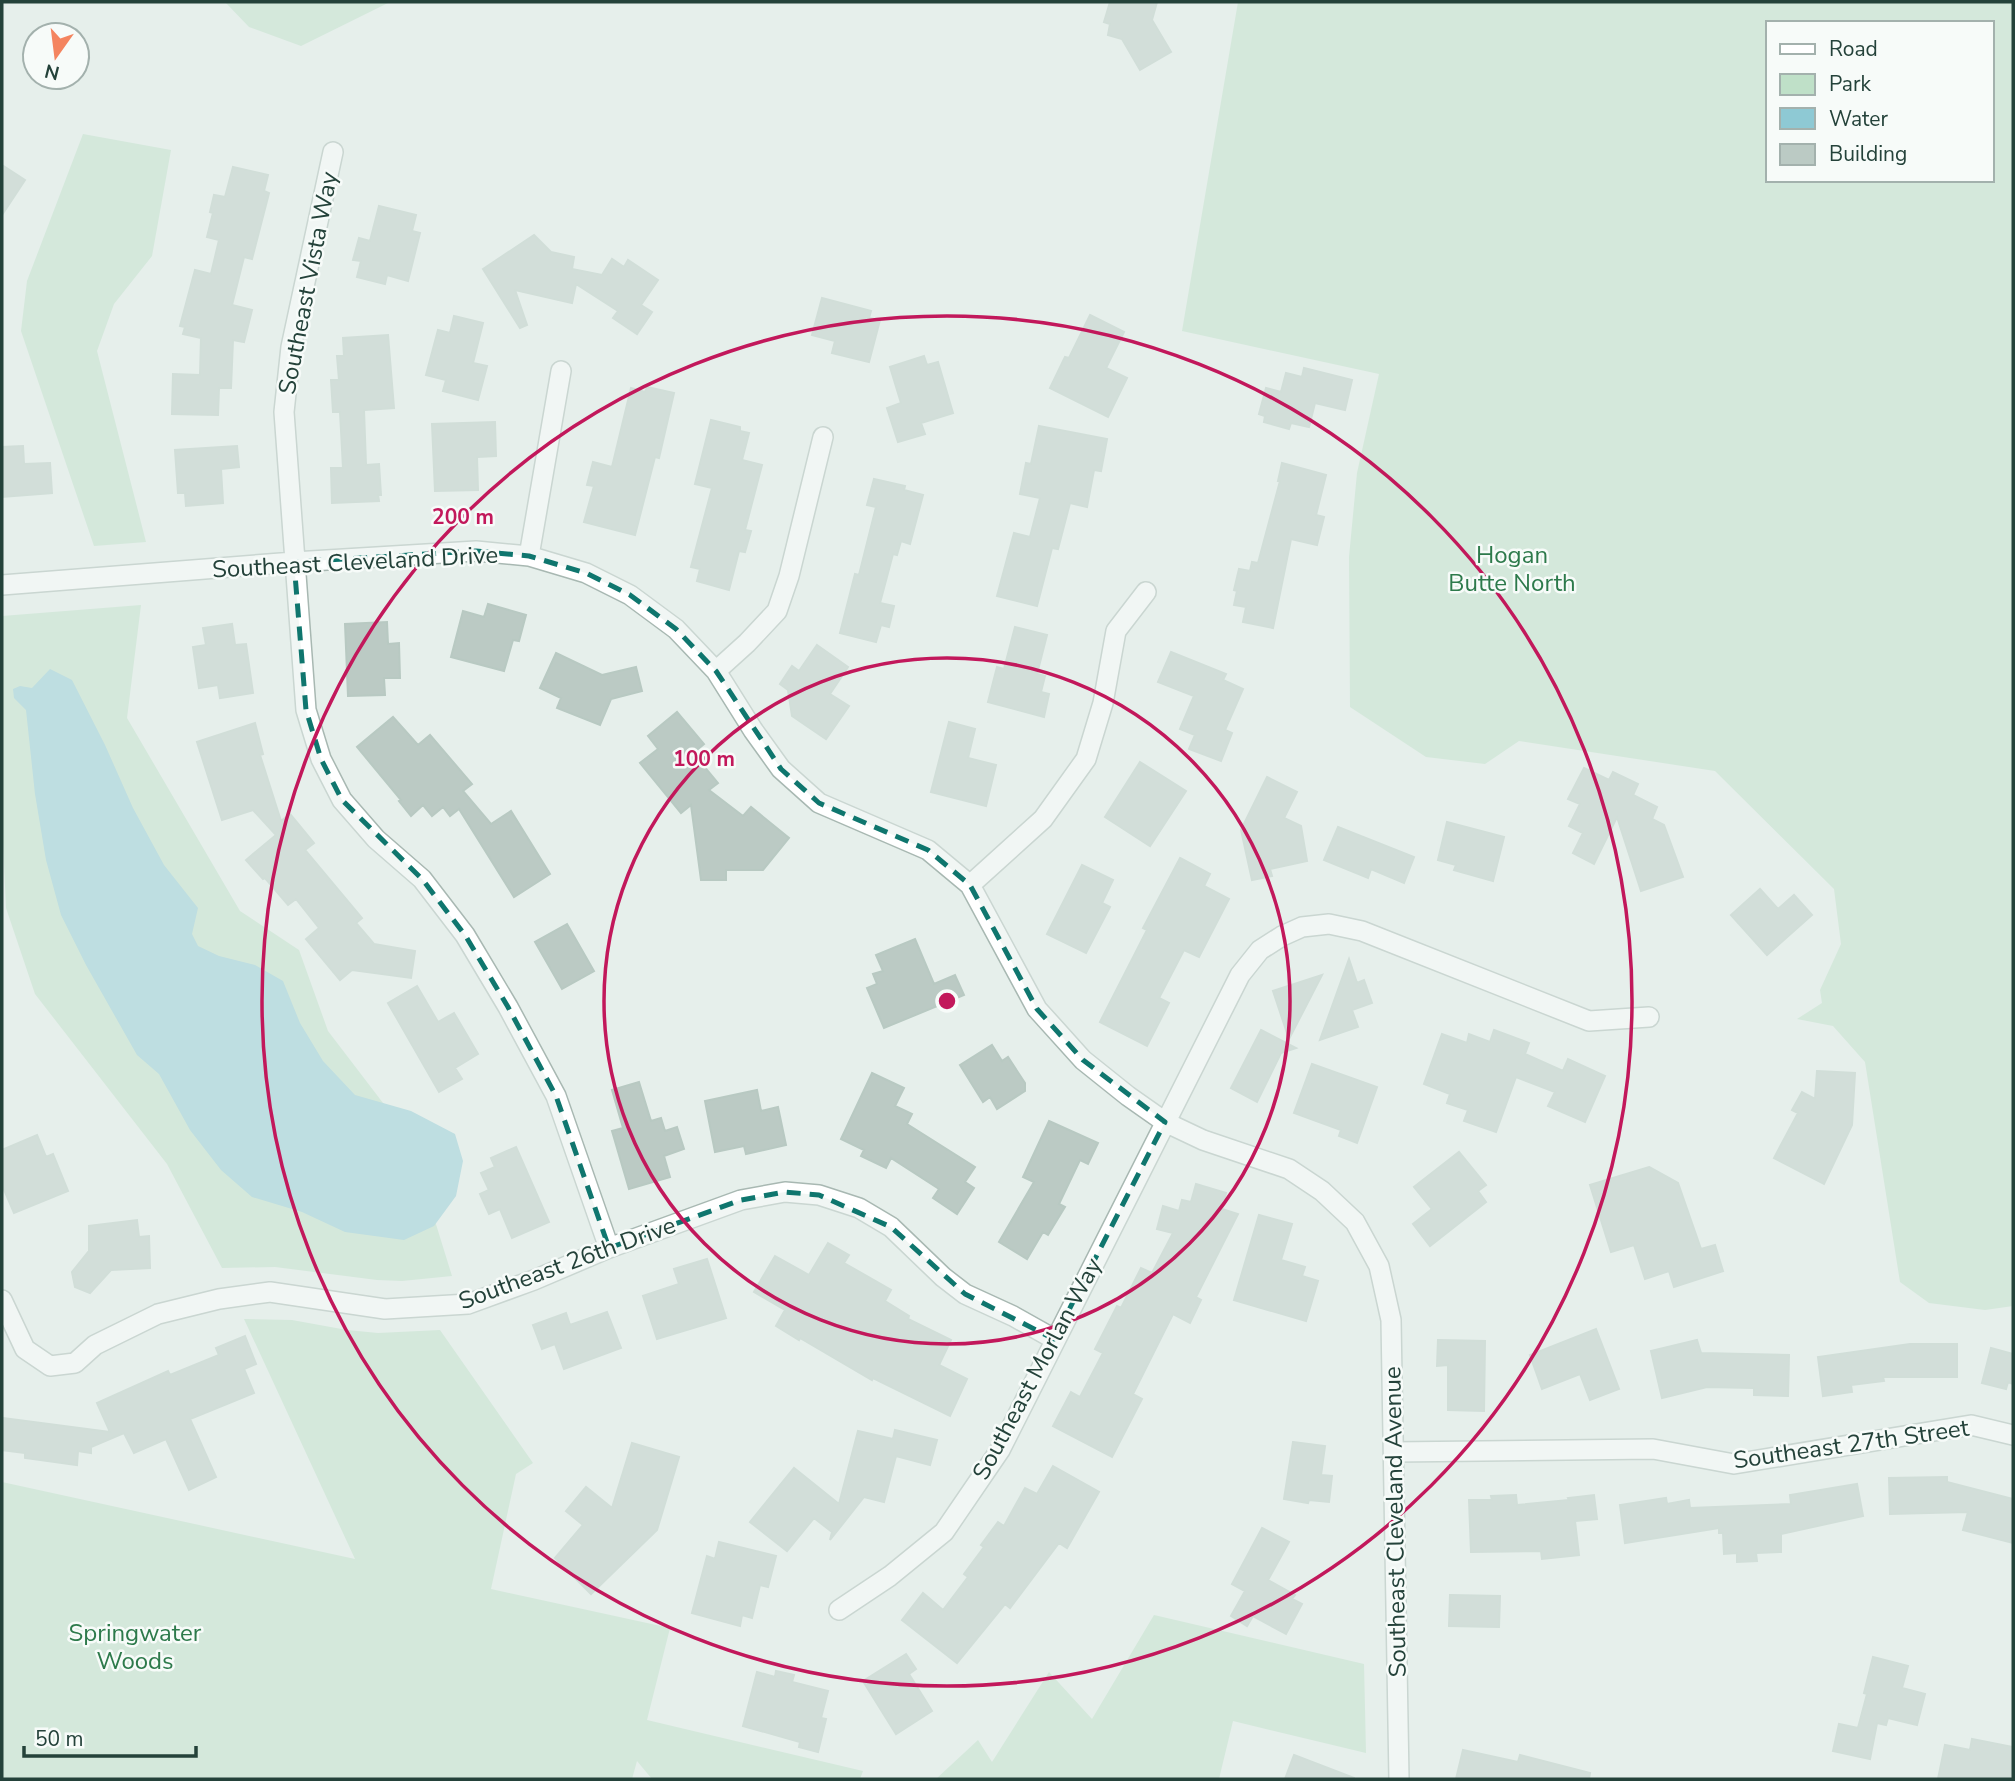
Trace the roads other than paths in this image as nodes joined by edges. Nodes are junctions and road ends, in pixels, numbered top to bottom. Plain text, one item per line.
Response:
1 (333, 152) dead end
2 (561, 371) dead end
3 (823, 437) dead end
4 (529, 556) junction
5 (294, 562) junction
6 (2, 585) edge
7 (1146, 592) dead end
8 (716, 671) junction
9 (970, 886) junction
10 (1649, 1017) dead end
11 (1165, 1122) junction
12 (610, 1248) junction
13 (1379, 1266) joint
14 (2, 1300) edge
15 (1054, 1339) junction
16 (2013, 1436) edge
17 (1394, 1452) junction
18 (839, 1610) dead end
19 (1399, 1779) edge

1 - 5 street, Southeast Vista Way
2 - 4 street
3 - 8 street
4 - 5 street, Southeast Cleveland Drive
4 - 8 street, Southeast Cleveland Drive
5 - 6 street, Southeast Cleveland Drive
5 - 12 street, Southeast Vista Way
7 - 9 street
8 - 9 street, Southeast Cleveland Drive
9 - 11 street, Southeast Cleveland Drive
10 - 11 street, Southeast Morlan Way
11 - 13 street, Southeast Cleveland Drive
11 - 15 street, Southeast Morlan Way
12 - 14 street, Southeast 26th Drive
12 - 15 street, Southeast 26th Drive
13 - 17 street, Southeast Cleveland Avenue
15 - 18 street, Southeast Morlan Way
16 - 17 street, Southeast 27th Street
17 - 19 street, Southeast Cleveland Avenue

